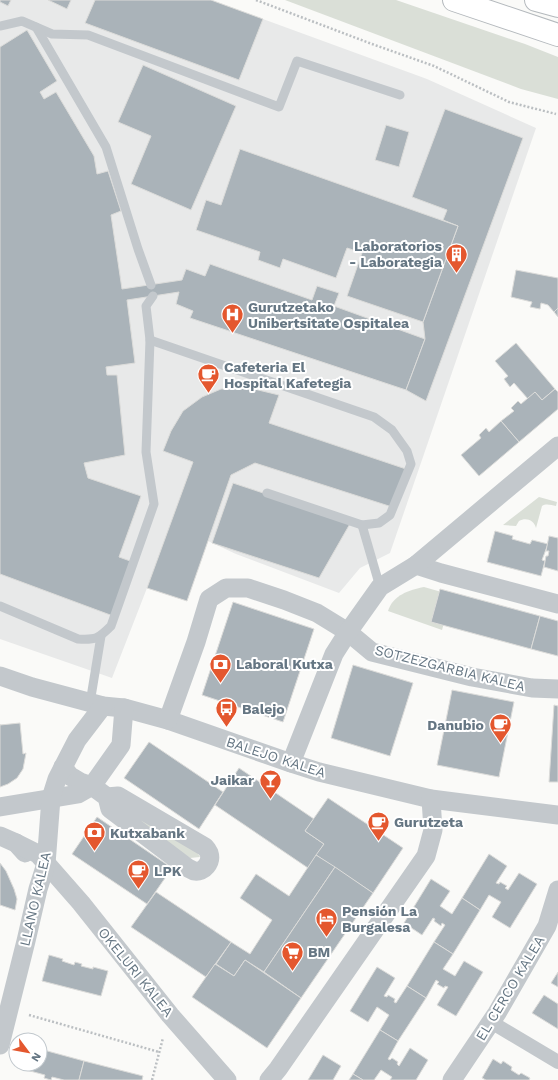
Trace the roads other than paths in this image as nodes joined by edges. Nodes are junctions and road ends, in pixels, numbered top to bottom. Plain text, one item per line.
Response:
1 (454, 0) edge
2 (536, 0) edge
3 (558, 6) edge
4 (0, 26) edge
5 (36, 27) junction
6 (558, 35) edge
7 (400, 96) dead end
8 (151, 285) dead end
9 (153, 296) dead end
10 (150, 340) junction
11 (558, 446) edge
12 (267, 493) dead end
13 (362, 525) junction
14 (416, 565) junction
15 (380, 587) junction
16 (558, 604) edge
17 (0, 606) edge
18 (348, 632) junction
19 (101, 636) junction
20 (0, 676) edge
21 (558, 689) edge
22 (96, 704) junction
23 (124, 708) junction
24 (168, 720) junction
25 (291, 763) junction
26 (63, 766) junction
27 (92, 786) junction
28 (107, 797) junction
29 (52, 798) junction
30 (431, 799) junction
31 (0, 807) edge
32 (558, 815) edge
33 (8, 839) edge
34 (46, 864) junction
35 (38, 889) junction
36 (558, 890) edge
37 (553, 933) edge
38 (491, 1022) junction
39 (0, 1045) edge
40 (558, 1062) edge
41 (227, 1080) edge
42 (269, 1080) edge
43 (452, 1080) edge

1 - 6 highway
2 - 3 highway
4 - 5 lane
5 - 7 lane
5 - 8 lane
9 - 10 lane
10 - 13 lane
10 - 19 lane
11 - 14 street
12 - 13 lane
13 - 15 lane
14 - 15 street
14 - 16 street
15 - 18 street
17 - 19 lane
18 - 21 street, SOTZEZGARBIA KALEA
18 - 24 street, SOTZEZGARBIA KALEA
18 - 25 street
19 - 22 lane
20 - 22 street, BALEJO KALEA
22 - 23 street, BALEJO KALEA
22 - 26 street, LLANO KALEA
23 - 24 street, BALEJO KALEA
23 - 27 street
24 - 25 street, BALEJO KALEA
25 - 30 street, BALEJO KALEA
26 - 27 street
26 - 29 street, LLANO KALEA
27 - 28 street
27 - 29 street
28 - 28 street
29 - 31 street
29 - 34 street, LLANO KALEA
30 - 32 street, BALEJO KALEA
30 - 42 street
33 - 34 street, OKELURI KALEA
33 - 35 street
34 - 35 street, LLANO KALEA
34 - 41 street, OKELURI KALEA
35 - 39 street, LLANO KALEA
36 - 37 street, EL CERCO KALEA
37 - 38 street, EL CERCO KALEA
38 - 40 street
38 - 43 street, EL CERCO KALEA

